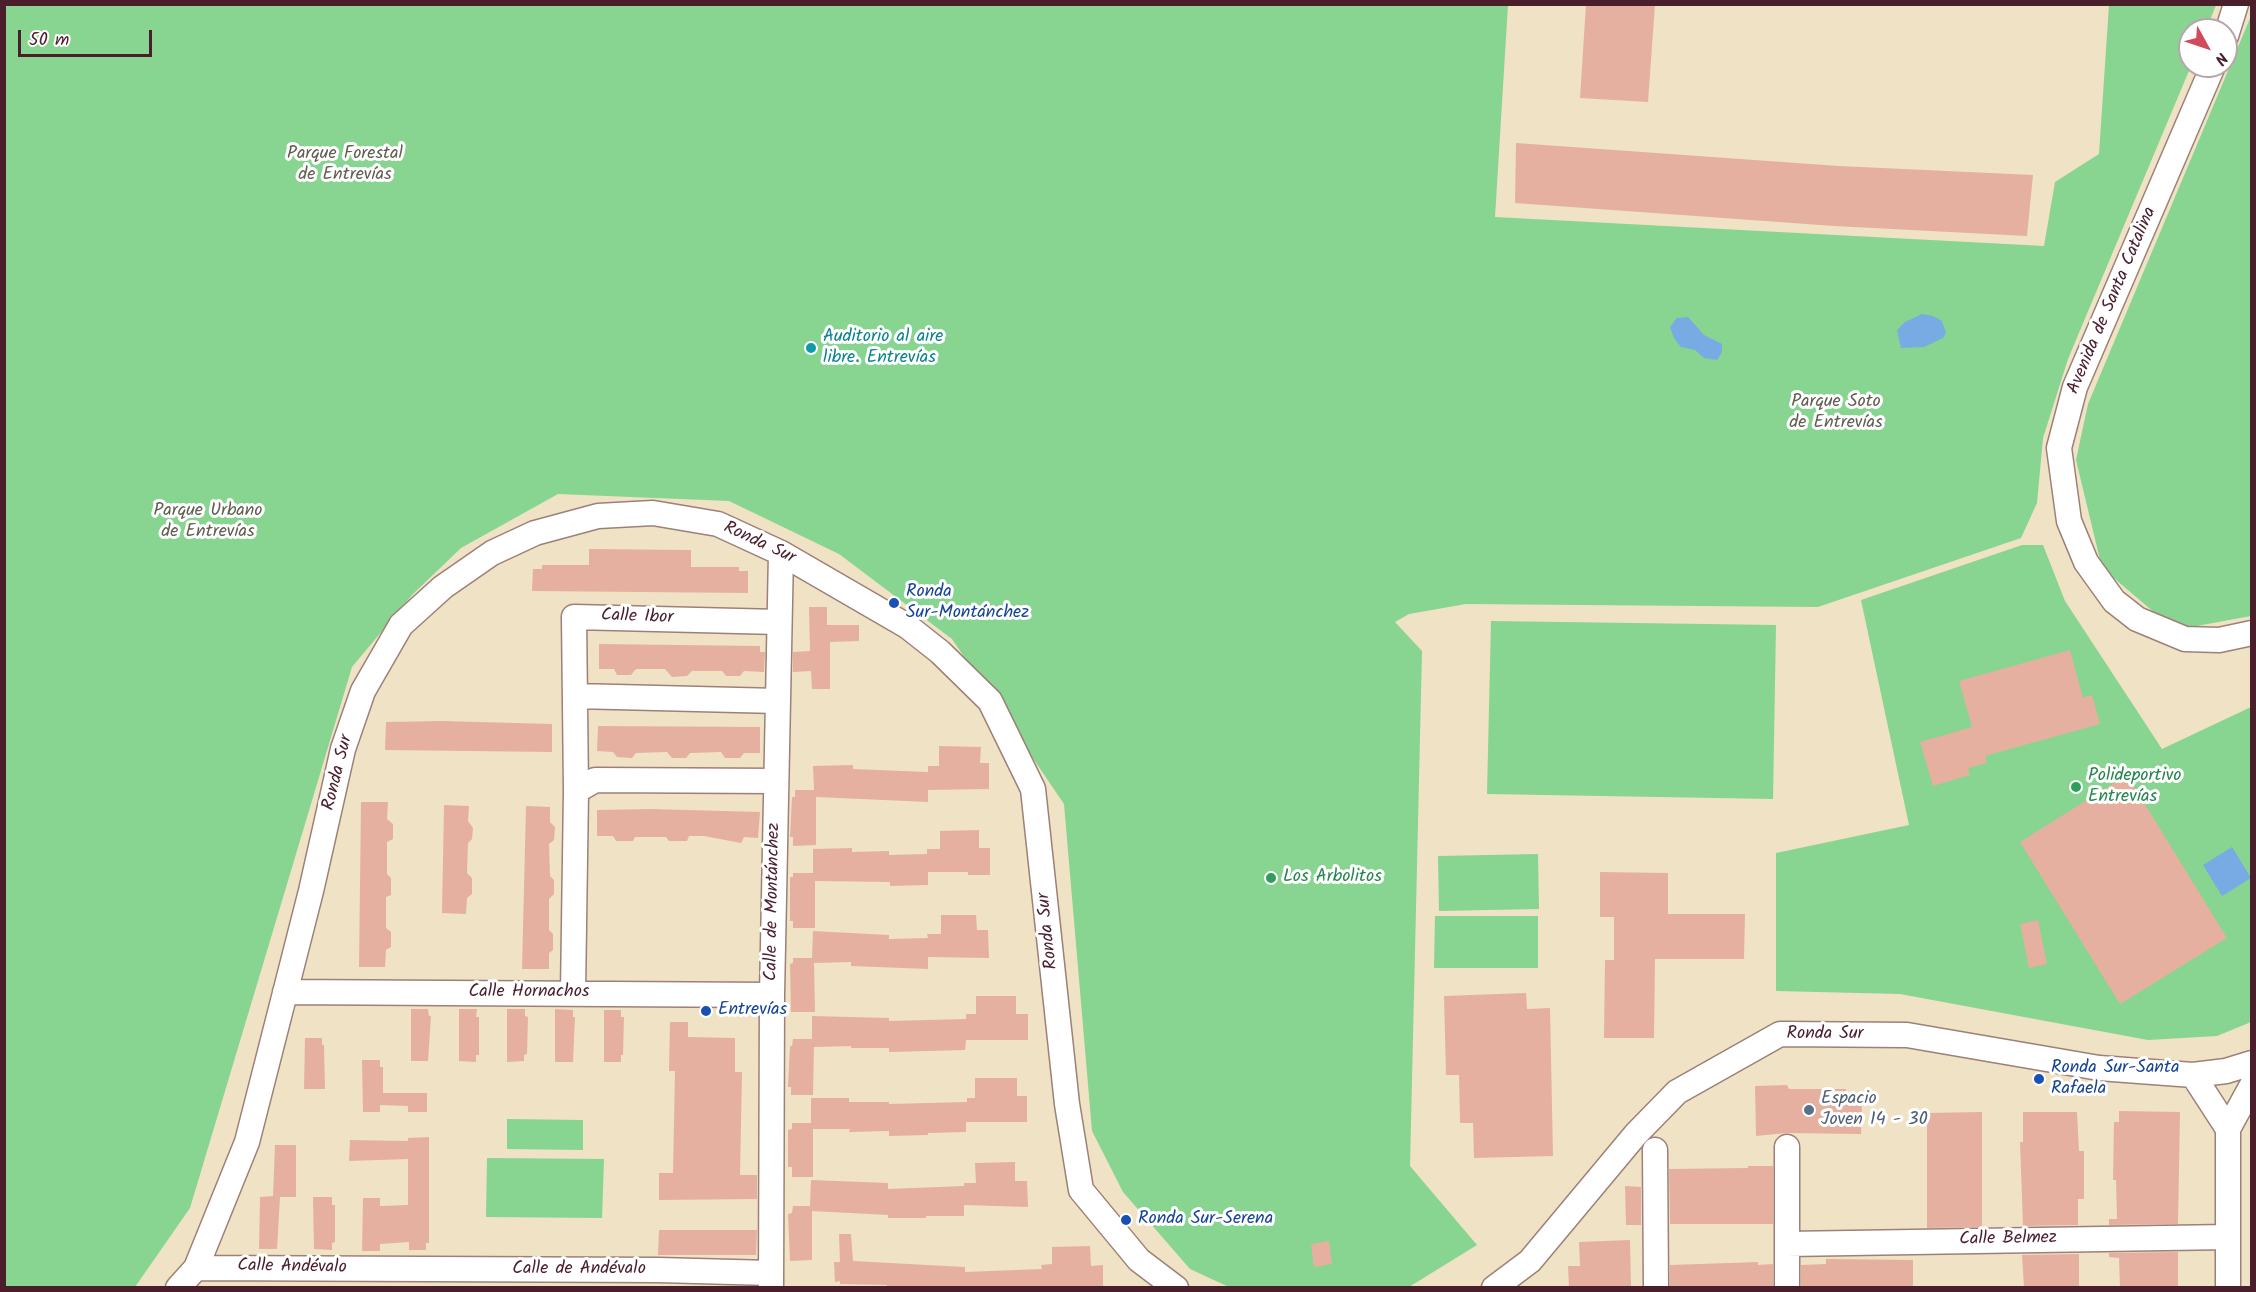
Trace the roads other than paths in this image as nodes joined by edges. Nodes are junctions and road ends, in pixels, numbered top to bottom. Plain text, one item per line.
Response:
1 (2208, 78) edge
2 (781, 553) junction
3 (779, 622) junction
4 (2252, 633) edge
5 (575, 696) junction
6 (778, 701) junction
7 (776, 781) junction
8 (576, 791) junction
9 (285, 992) junction
10 (573, 993) junction
11 (772, 995) junction
12 (2251, 1070) edge
13 (2193, 1075) junction
14 (2228, 1130) junction
15 (1787, 1147) dead end
16 (1655, 1150) dead end
17 (2228, 1237) junction
18 (1787, 1244) junction
19 (196, 1268) junction
20 (388, 1279) edge
21 (658, 1279) edge
22 (771, 1280) edge
23 (178, 1287) edge
24 (1176, 1287) edge
25 (1494, 1287) edge
26 (1656, 1287) edge
27 (1787, 1287) edge
28 (2228, 1287) edge

1 - 4 street, Avenida de Santa Catalina
2 - 3 street, Calle de Montánchez
2 - 9 street, Ronda Sur
2 - 24 street, Ronda Sur
3 - 5 street, Calle Ibor
3 - 6 street, Calle de Montánchez
5 - 6 street
5 - 8 street, Calle Ibor
6 - 7 street, Calle de Montánchez
7 - 8 street
7 - 11 street, Calle de Montánchez
8 - 10 street, Calle Ibor
9 - 10 street, Calle Hornachos
9 - 19 street, Ronda Sur
10 - 11 street, Calle Hornachos
11 - 22 street, Calle de Montánchez
12 - 13 street, Ronda Sur
12 - 14 street
13 - 14 street
13 - 25 street, Ronda Sur
14 - 17 street
15 - 18 street
16 - 26 street
17 - 18 street, Calle Belmez
17 - 28 street
18 - 27 street
19 - 20 street, Calle Andévalo
19 - 23 street, Ronda Sur
20 - 21 street, Calle de Andévalo
21 - 22 street, Calle de Andévalo

